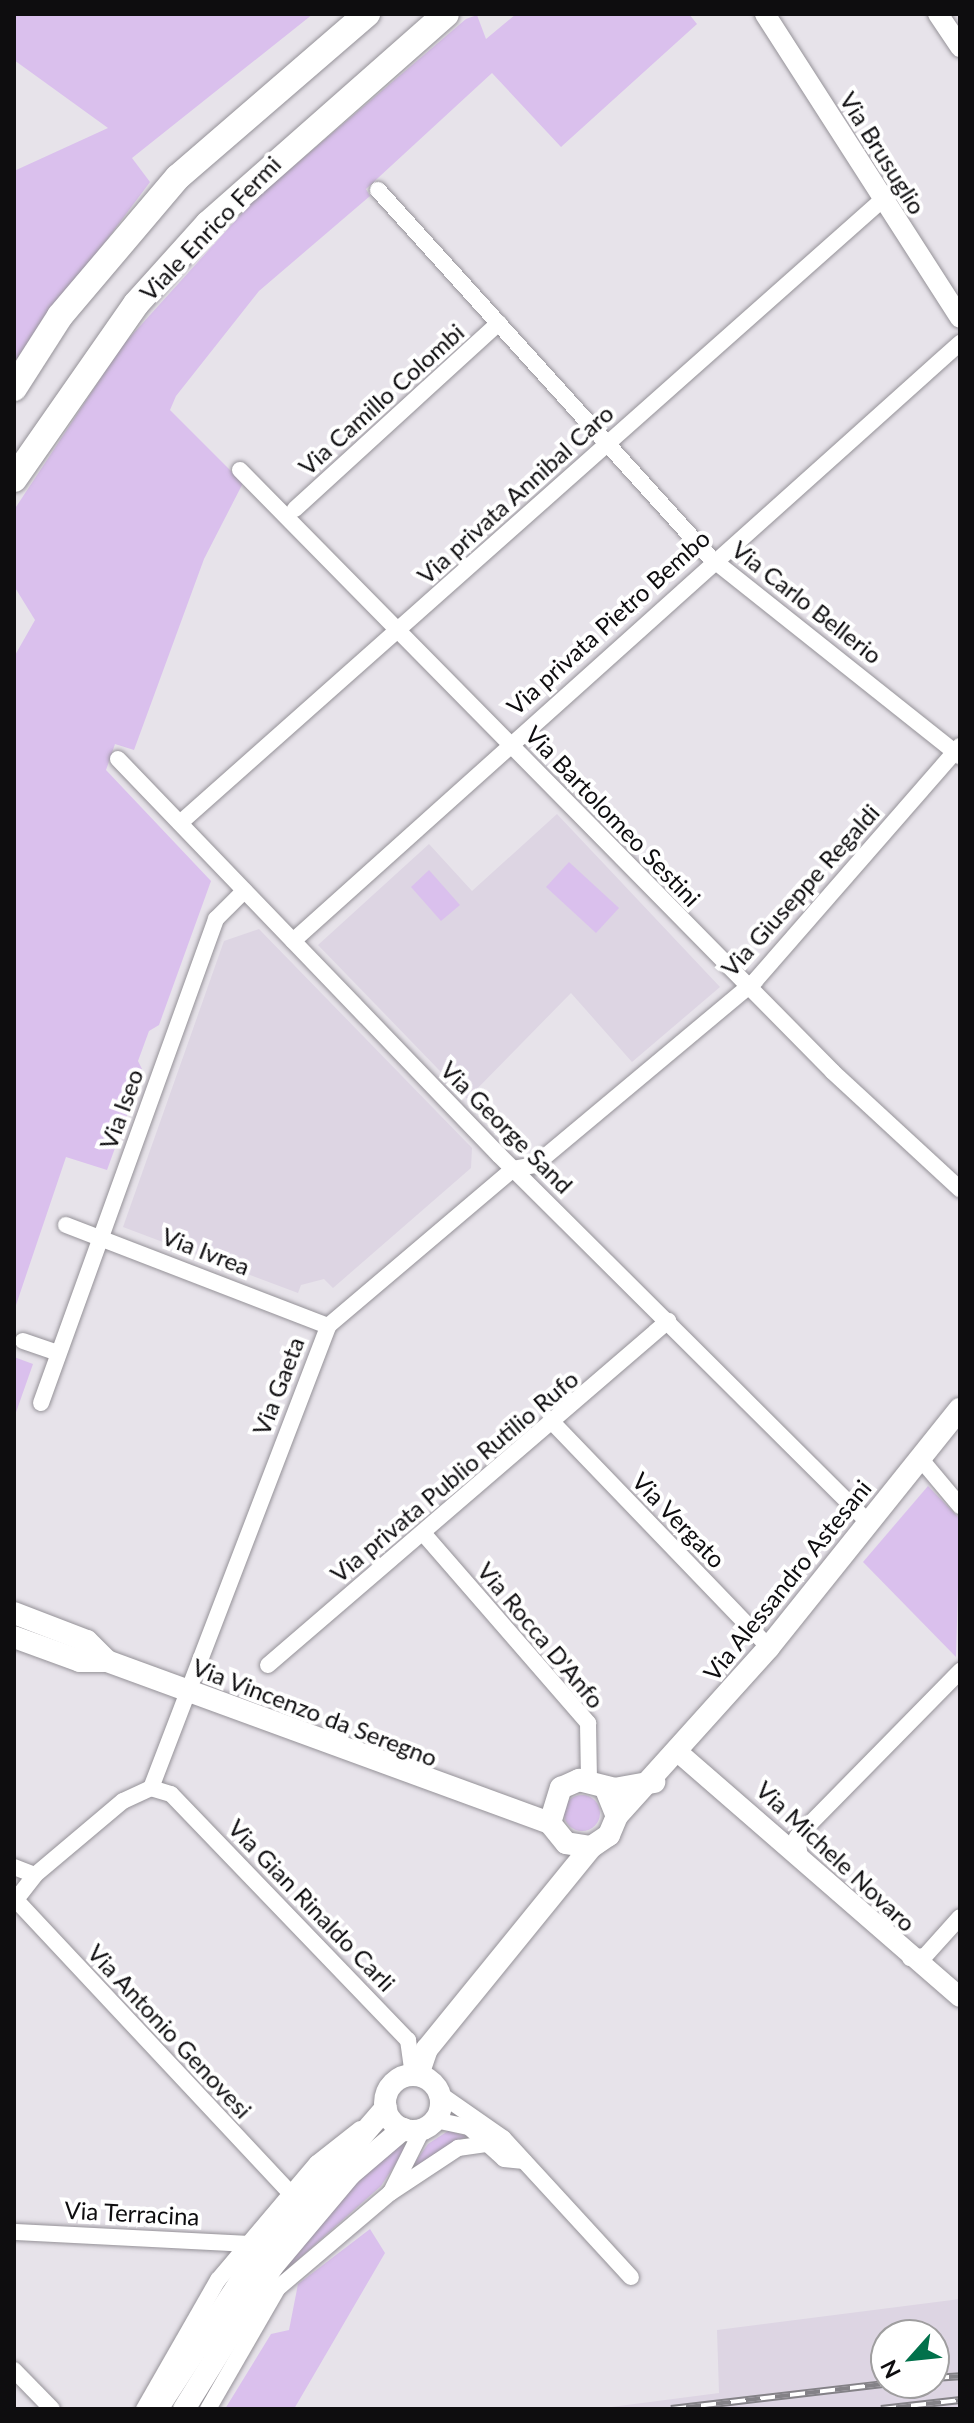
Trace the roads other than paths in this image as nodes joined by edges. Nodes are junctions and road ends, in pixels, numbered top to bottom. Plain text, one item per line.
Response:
1 (367, 14) edge
2 (446, 14) edge
3 (765, 14) edge
4 (952, 24) edge
5 (960, 47) edge
6 (378, 190) dead end
7 (882, 200) junction
8 (960, 318) edge
9 (499, 323) junction
10 (960, 343) edge
11 (14, 388) edge
12 (605, 443) junction
13 (240, 470) dead end
14 (14, 479) edge
15 (295, 509) dead end
16 (712, 559) junction
17 (399, 631) junction
18 (509, 745) junction
19 (958, 751) edge
20 (118, 759) dead end
21 (180, 823) junction
22 (244, 891) junction
23 (293, 941) junction
24 (748, 987) junction
25 (513, 1169) junction
26 (960, 1189) edge
27 (66, 1225) dead end
28 (100, 1237) junction
29 (668, 1321) junction
30 (328, 1326) junction
31 (23, 1341) dead end
32 (58, 1353) junction
33 (41, 1403) dead end
34 (960, 1409) edge
35 (555, 1425) junction
36 (919, 1457) junction
37 (960, 1506) edge
38 (869, 1523) junction
39 (423, 1533) junction
40 (14, 1613) edge
41 (14, 1637) edge
42 (769, 1647) junction
43 (107, 1661) junction
44 (268, 1665) dead end
45 (960, 1671) edge
46 (185, 1690) junction
47 (679, 1753) junction
48 (654, 1782) junction
49 (597, 1784) junction
50 (151, 1788) junction
51 (550, 1814) junction
52 (617, 1816) junction
53 (566, 1843) junction
54 (591, 1847) junction
55 (800, 1857) junction
56 (14, 1867) edge
57 (35, 1875) junction
58 (563, 1889) junction
59 (15, 1901) edge
60 (960, 1917) edge
61 (910, 1958) junction
62 (960, 1997) edge
63 (425, 2081) junction
64 (386, 2108) junction
65 (367, 2123) junction
66 (420, 2126) junction
67 (488, 2144) junction
68 (524, 2161) junction
69 (290, 2193) junction
70 (390, 2193) junction
71 (14, 2232) edge
72 (247, 2244) junction
73 (631, 2277) dead end
74 (14, 2370) edge
75 (52, 2409) edge
76 (144, 2409) edge
77 (157, 2409) edge
78 (184, 2409) edge
79 (208, 2409) edge

1 - 11 highway
2 - 14 highway, Viale Enrico Fermi
3 - 7 street, Via Brusuglio
4 - 5 street
6 - 9 street, Via Carlo Bellerio
7 - 8 street, Via Brusuglio
7 - 12 street, Via privata Annibal Caro
9 - 12 street, Via Carlo Bellerio
9 - 15 street, Via Camillo Colombi
10 - 16 street, Via privata Pietro Bembo
12 - 16 street, Via Carlo Bellerio
12 - 17 street, Via privata Annibal Caro
13 - 17 street, Via Bartolomeo Sestini
16 - 18 street, Via privata Pietro Bembo
16 - 19 street, Via Carlo Bellerio
17 - 18 street, Via Bartolomeo Sestini
17 - 21 street, Via privata Annibal Caro
18 - 23 street, Via privata Pietro Bembo
18 - 24 street, Via Bartolomeo Sestini
19 - 24 street, Via Giuseppe Regaldi
20 - 21 street, Via George Sand
21 - 22 street, Via George Sand
22 - 23 street, Via George Sand
22 - 28 street, Via Iseo
23 - 25 street, Via George Sand
24 - 25 street, Via Giuseppe Regaldi
24 - 26 street, Via Bartolomeo Sestini
25 - 29 street, Via George Sand
25 - 30 street, Via Gaeta
27 - 28 street, Via Ivrea
28 - 30 street, Via Ivrea
28 - 32 street, Via Iseo
29 - 35 street, Via privata Publio Rutilio Rufo
29 - 38 street, Via George Sand
30 - 46 street, Via Gaeta
31 - 32 street
32 - 33 street, Via Iseo
34 - 36 main road, Via Alessandro Astesani
35 - 39 street, Via privata Publio Rutilio Rufo
35 - 42 street, Via Vergato
36 - 37 street
36 - 38 main road, Via Alessandro Astesani
38 - 42 main road, Via Alessandro Astesani
39 - 44 street, Via privata Publio Rutilio Rufo
39 - 49 street, Via Rocca D'Anfo
40 - 43 main road, Via Vincenzo da Seregno
41 - 43 main road, Via Vincenzo da Seregno
42 - 47 main road, Via Alessandro Astesani
43 - 46 main road, Via Vincenzo da Seregno
45 - 55 street
46 - 50 street
46 - 51 main road, Via Vincenzo da Seregno
47 - 48 main road, Via Alessandro Astesani
47 - 55 street, Via Michele Novaro
48 - 49 main road
48 - 52 main road, Via Alessandro Astesani
49 - 51 main road
49 - 52 main road
50 - 57 street
50 - 63 street, Via Gian Rinaldo Carli
51 - 53 main road
52 - 54 main road, Via Alessandro Astesani
53 - 54 main road
53 - 58 main road
54 - 58 main road, Via Alessandro Astesani
55 - 61 street, Via Michele Novaro
56 - 57 street
57 - 59 street
58 - 63 main road, Via Alessandro Astesani
59 - 69 street, Via Antonio Genovesi
60 - 61 street
61 - 62 street, Via Michele Novaro
63 - 64 main road, Via Alessandro Astesani
63 - 66 main road, Via Alessandro Astesani
63 - 68 street
64 - 65 main road, Via Alessandro Astesani
64 - 66 main road
65 - 69 street, Via Alessandro Astesani
65 - 77 main road, Via Alessandro Astesani
66 - 67 street
66 - 70 street, Via Alessandro Astesani
66 - 78 main road
67 - 68 street
67 - 70 street, Via Alessandro Astesani
68 - 73 street
69 - 72 street, Via Alessandro Astesani
70 - 79 street, Via Alessandro Astesani
71 - 72 street, Via Terracina
72 - 76 street, Via Alessandro Astesani
74 - 75 street

